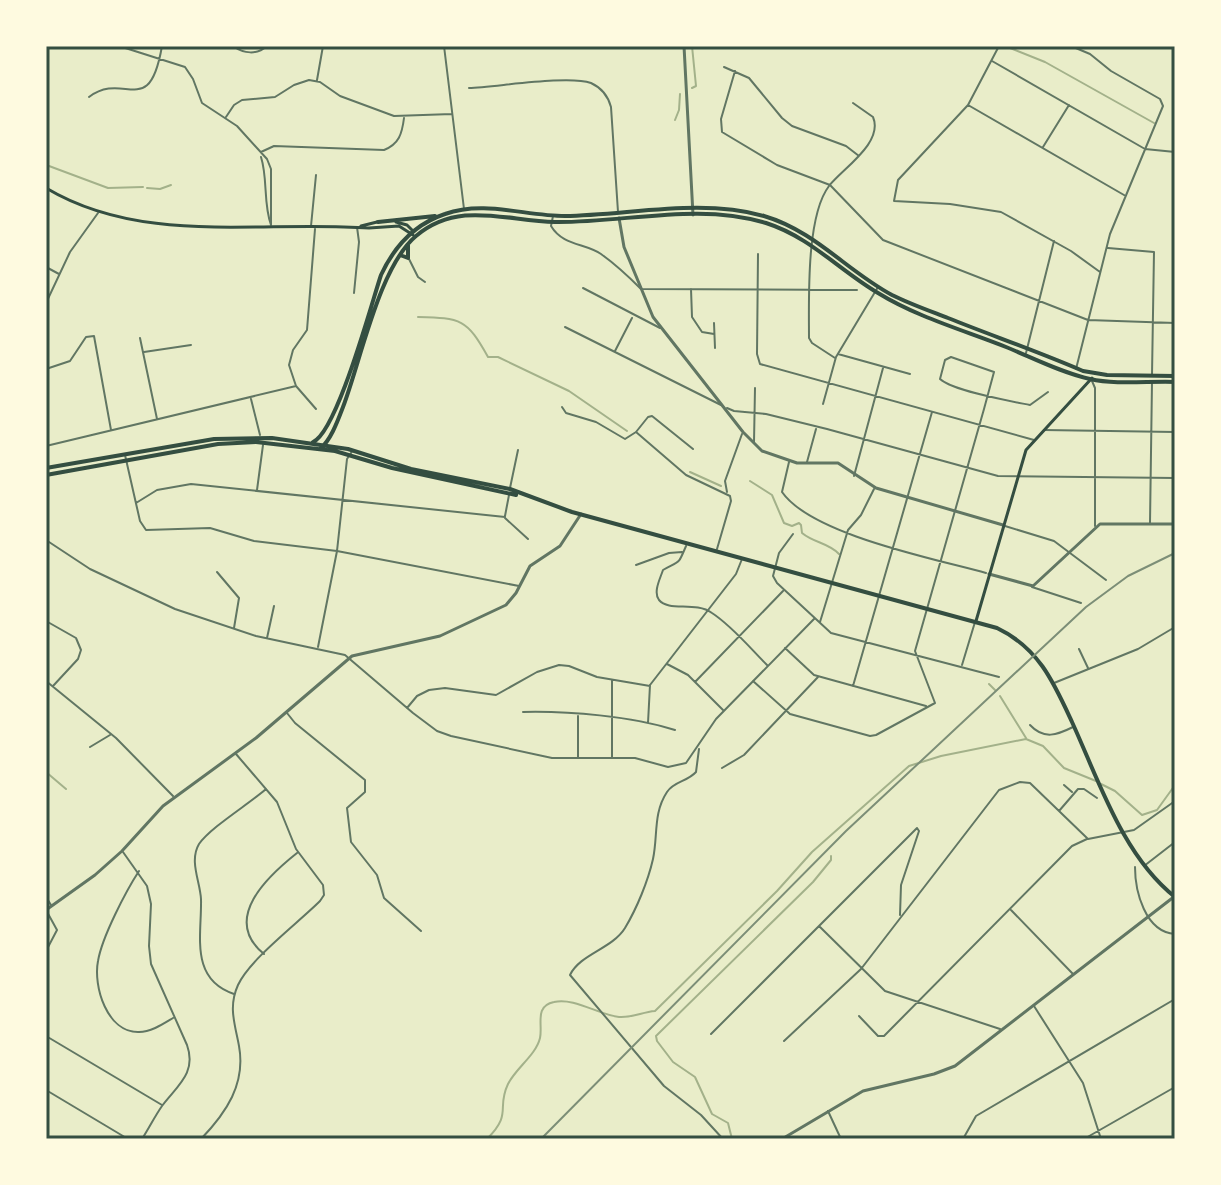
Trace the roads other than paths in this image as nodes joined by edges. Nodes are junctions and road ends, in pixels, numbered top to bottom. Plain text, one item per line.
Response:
1 (119, 46) edge
2 (162, 46) edge
3 (233, 46) edge
4 (267, 46) edge
5 (323, 46) edge
6 (444, 46) edge
7 (684, 46) edge
8 (999, 46) edge
9 (1071, 46) edge
10 (159, 57) junction
11 (991, 60) junction
12 (724, 67) dead end
13 (735, 71) junction
14 (317, 81) junction
15 (469, 88) dead end
16 (89, 97) dead end
17 (853, 103) dead end
18 (968, 105) junction
19 (1069, 105) junction
20 (452, 114) junction
21 (404, 117) junction
22 (225, 118) junction
23 (1042, 148) junction
24 (1145, 149) junction
25 (1175, 152) edge
26 (260, 153) junction
27 (860, 157) junction
28 (316, 175) dead end
29 (830, 185) junction
30 (46, 188) edge
31 (1125, 196) junction
32 (464, 212) junction
33 (693, 212) junction
34 (98, 213) junction
35 (441, 215) junction
36 (553, 216) junction
37 (618, 216) junction
38 (378, 222) junction
39 (551, 222) junction
40 (271, 226) junction
41 (313, 227) junction
42 (357, 227) junction
43 (413, 234) junction
44 (812, 238) junction
45 (1054, 241) junction
46 (408, 244) junction
47 (812, 245) junction
48 (1106, 248) junction
49 (758, 254) dead end
50 (398, 256) junction
51 (408, 258) junction
52 (46, 267) edge
53 (1100, 272) junction
54 (61, 275) junction
55 (425, 282) dead end
56 (583, 288) dead end
57 (641, 289) junction
58 (691, 289) junction
59 (758, 289) junction
60 (876, 289) junction
61 (810, 290) junction
62 (857, 290) dead end
63 (354, 293) dead end
64 (1039, 301) junction
65 (46, 303) edge
66 (633, 316) junction
67 (1088, 320) junction
68 (1153, 322) junction
69 (714, 323) dead end
70 (1175, 323) edge
71 (565, 327) dead end
72 (661, 328) junction
73 (714, 334) junction
74 (140, 338) dead end
75 (191, 345) dead end
76 (715, 348) dead end
77 (143, 352) junction
78 (614, 352) junction
79 (1027, 352) junction
80 (838, 354) junction
81 (835, 358) junction
82 (883, 368) junction
83 (46, 369) edge
84 (1076, 371) junction
85 (910, 374) dead end
86 (1092, 377) junction
87 (1152, 379) junction
88 (1175, 379) edge
89 (829, 382) junction
90 (296, 386) junction
91 (755, 388) dead end
92 (1048, 392) dead end
93 (988, 395) junction
94 (877, 396) junction
95 (250, 398) junction
96 (823, 404) dead end
97 (562, 407) dead end
98 (725, 407) junction
99 (316, 409) dead end
100 (336, 410) junction
101 (932, 410) junction
102 (755, 412) junction
103 (158, 421) junction
104 (980, 424) junction
105 (817, 428) junction
106 (1044, 430) junction
107 (111, 431) junction
108 (1094, 431) junction
109 (1151, 431) junction
110 (636, 432) junction
111 (743, 432) junction
112 (1175, 432) edge
113 (865, 439) junction
114 (261, 440) junction
115 (1034, 440) junction
116 (310, 442) junction
117 (753, 443) junction
118 (46, 446) edge
119 (323, 446) junction
120 (693, 449) dead end
121 (353, 450) junction
122 (518, 450) dead end
123 (920, 454) junction
124 (348, 455) junction
125 (126, 458) junction
126 (790, 461) junction
127 (807, 463) junction
128 (46, 468) edge
129 (968, 468) junction
130 (46, 475) edge
131 (854, 476) junction
132 (1018, 476) junction
133 (1094, 477) junction
134 (1150, 477) junction
135 (1175, 478) edge
136 (874, 488) junction
137 (509, 491) junction
138 (257, 492) junction
139 (727, 493) junction
140 (908, 498) junction
141 (342, 501) junction
142 (136, 503) junction
143 (956, 512) junction
144 (581, 514) junction
145 (505, 517) junction
146 (1150, 524) junction
147 (1175, 524) edge
148 (1003, 525) junction
149 (1095, 527) junction
150 (793, 534) dead end
151 (847, 534) junction
152 (528, 539) dead end
153 (46, 540) edge
154 (687, 543) junction
155 (893, 547) junction
156 (337, 551) junction
157 (717, 551) junction
158 (1070, 551) junction
159 (683, 553) junction
160 (743, 558) junction
161 (941, 561) junction
162 (636, 565) dead end
163 (775, 567) junction
164 (217, 572) dead end
165 (989, 574) junction
166 (1106, 580) dead end
167 (833, 582) junction
168 (520, 586) junction
169 (1031, 587) junction
170 (784, 590) junction
171 (880, 596) junction
172 (1081, 603) dead end
173 (274, 606) dead end
174 (928, 608) junction
175 (708, 610) junction
176 (814, 619) junction
177 (46, 621) edge
178 (975, 621) junction
179 (819, 624) junction
180 (1175, 627) edge
181 (234, 629) junction
182 (739, 637) junction
183 (267, 639) junction
184 (865, 643) junction
185 (785, 648) junction
186 (317, 649) junction
187 (1079, 649) dead end
188 (915, 656) junction
189 (349, 659) junction
190 (667, 664) junction
191 (768, 666) junction
192 (961, 666) junction
193 (1088, 669) junction
194 (819, 676) junction
195 (999, 677) dead end
196 (612, 679) junction
197 (46, 681) edge
198 (753, 681) junction
199 (695, 682) junction
200 (1054, 683) junction
201 (650, 686) junction
202 (853, 686) junction
203 (52, 687) junction
204 (928, 707) junction
205 (407, 708) junction
206 (724, 711) junction
207 (523, 712) dead end
208 (785, 712) junction
209 (287, 713) junction
210 (578, 714) junction
211 (612, 719) junction
212 (648, 723) junction
213 (1030, 725) dead end
214 (1074, 726) junction
215 (675, 730) dead end
216 (111, 734) junction
217 (90, 747) dead end
218 (699, 748) junction
219 (236, 754) junction
220 (578, 759) junction
221 (612, 759) junction
222 (722, 768) dead end
223 (1064, 785) dead end
224 (267, 789) junction
225 (1073, 793) junction
226 (174, 797) junction
227 (1097, 798) dead end
228 (1175, 801) edge
229 (1059, 811) junction
230 (1124, 832) junction
231 (1088, 839) junction
232 (1175, 842) edge
233 (122, 851) junction
234 (298, 853) junction
235 (1144, 866) junction
236 (1135, 867) dead end
237 (139, 871) junction
238 (1175, 896) edge
239 (46, 897) edge
240 (51, 906) junction
241 (46, 910) edge
242 (1010, 910) junction
243 (1149, 915) junction
244 (900, 918) junction
245 (819, 925) junction
246 (421, 931) dead end
247 (1175, 934) edge
248 (46, 951) edge
249 (264, 954) junction
250 (861, 969) junction
251 (1073, 974) junction
252 (234, 994) junction
253 (1175, 999) edge
254 (918, 1002) junction
255 (1033, 1005) junction
256 (859, 1016) dead end
257 (174, 1018) junction
258 (1002, 1030) junction
259 (711, 1034) dead end
260 (46, 1036) edge
261 (784, 1041) dead end
262 (1068, 1061) junction
263 (1175, 1087) edge
264 (46, 1090) edge
265 (163, 1106) junction
266 (828, 1110) junction
267 (1098, 1131) junction
268 (128, 1139) edge
269 (142, 1139) edge
270 (201, 1139) edge
271 (723, 1139) edge
272 (782, 1139) edge
273 (841, 1139) edge
274 (963, 1139) edge
275 (1084, 1139) edge
276 (1101, 1139) edge

1 - 10 street
2 - 10 street
3 - 4 street
5 - 14 street
6 - 20 street
7 - 33 street
8 - 11 street
9 - 24 street
10 - 16 street
10 - 22 street
11 - 18 street
11 - 19 street
12 - 13 street
13 - 27 street
13 - 29 street
14 - 21 street
14 - 22 street
15 - 37 street
17 - 27 street
18 - 23 street
18 - 45 street
19 - 23 street
19 - 24 street
20 - 21 street
20 - 32 street
21 - 26 street
22 - 26 street
23 - 31 street
24 - 25 street
24 - 31 street
26 - 40 street
27 - 29 street
28 - 41 street
29 - 44 street
29 - 64 street
30 - 34 main road
31 - 48 street
32 - 35 main road
32 - 36 main road
32 - 39 main road
32 - 43 main road
33 - 37 main road
33 - 44 main road
33 - 47 main road
34 - 40 main road
34 - 54 street
35 - 38 main road
35 - 43 main road
36 - 37 main road
36 - 39 street
37 - 39 main road
37 - 57 street
38 - 42 main road
38 - 43 main road
39 - 57 street
40 - 41 main road
41 - 42 main road
41 - 90 street
42 - 43 main road
42 - 63 street
43 - 46 main road
43 - 100 main road
44 - 47 street
44 - 60 main road
45 - 53 street
45 - 64 street
46 - 50 main road
46 - 51 main road
47 - 60 main road
47 - 61 street
48 - 53 street
48 - 68 street
49 - 59 street
50 - 51 main road
50 - 119 main road
51 - 55 street
52 - 54 street
53 - 67 street
54 - 65 street
56 - 66 street
57 - 58 street
57 - 72 street
58 - 59 street
58 - 73 street
59 - 61 street
59 - 89 street
60 - 79 main road
60 - 80 street
61 - 62 street
61 - 81 street
64 - 67 street
64 - 79 street
66 - 72 street
66 - 78 street
67 - 68 street
67 - 84 street
68 - 70 street
68 - 87 street
69 - 73 street
71 - 78 street
72 - 98 street
73 - 76 street
74 - 77 street
75 - 77 street
77 - 103 street
78 - 98 street
79 - 84 main road
80 - 81 street
80 - 82 street
81 - 89 street
82 - 85 street
82 - 94 street
83 - 107 street
84 - 86 main road
86 - 87 main road
86 - 106 main road
86 - 108 street
87 - 88 main road
87 - 109 street
89 - 94 street
89 - 96 street
90 - 95 street
90 - 99 street
91 - 102 street
92 - 93 street
93 - 93 street
93 - 104 street
94 - 101 street
94 - 113 street
95 - 103 street
95 - 114 street
97 - 110 street
98 - 102 street
98 - 111 street
100 - 116 main road
100 - 119 main road
101 - 104 street
101 - 123 street
102 - 105 street
102 - 117 street
103 - 107 street
104 - 115 street
104 - 129 street
105 - 113 street
105 - 127 street
106 - 108 street
106 - 115 main road
107 - 118 street
108 - 109 street
108 - 133 street
109 - 112 street
109 - 134 street
110 - 120 street
110 - 139 street
111 - 117 street
111 - 139 street
113 - 123 street
113 - 131 street
114 - 116 main road
114 - 119 main road
114 - 125 main road
114 - 138 street
115 - 132 main road
116 - 119 main road
117 - 126 street
119 - 121 main road
119 - 124 main road
121 - 124 street
121 - 137 main road
122 - 137 street
123 - 129 street
123 - 140 street
124 - 137 main road
124 - 141 street
125 - 128 main road
125 - 130 main road
125 - 142 street
126 - 127 street
126 - 151 street
127 - 131 street
129 - 132 street
129 - 143 street
131 - 136 street
132 - 133 street
132 - 148 main road
133 - 134 street
133 - 149 street
134 - 135 street
134 - 146 street
136 - 140 street
136 - 151 street
137 - 144 main road
137 - 145 street
138 - 141 street
138 - 142 street
139 - 157 street
140 - 143 street
140 - 155 street
141 - 145 street
141 - 156 street
142 - 156 street
143 - 148 street
143 - 161 street
144 - 154 main road
144 - 168 street
145 - 152 street
146 - 147 street
146 - 149 street
148 - 158 street
148 - 165 main road
149 - 158 street
150 - 163 street
151 - 155 street
151 - 167 street
153 - 181 street
154 - 157 main road
154 - 159 street
155 - 161 street
155 - 171 street
156 - 168 street
156 - 186 street
157 - 160 main road
158 - 166 street
158 - 169 street
159 - 162 street
159 - 175 street
160 - 163 main road
160 - 175 street
161 - 165 street
161 - 174 street
163 - 167 main road
163 - 170 street
164 - 181 street
165 - 169 street
165 - 178 main road
167 - 171 main road
167 - 179 street
168 - 189 street
169 - 172 street
170 - 176 street
170 - 182 street
171 - 174 main road
171 - 184 street
173 - 183 street
174 - 178 main road
174 - 188 street
175 - 182 street
175 - 190 street
176 - 179 street
176 - 185 street
177 - 203 street
178 - 192 street
178 - 200 main road
179 - 184 street
180 - 193 street
181 - 183 street
182 - 191 street
182 - 199 street
183 - 186 street
184 - 188 street
184 - 202 street
185 - 191 street
185 - 194 street
186 - 189 street
187 - 193 street
188 - 192 street
188 - 204 street
189 - 205 street
189 - 209 street
190 - 199 street
190 - 201 street
191 - 198 street
192 - 195 street
193 - 200 street
194 - 202 street
194 - 208 street
196 - 201 street
196 - 205 street
196 - 211 street
197 - 203 street
198 - 206 street
198 - 208 street
199 - 206 street
200 - 214 main road
201 - 212 street
202 - 204 street
203 - 216 street
204 - 208 street
205 - 220 street
206 - 218 street
207 - 210 street
208 - 222 street
209 - 219 street
209 - 246 street
210 - 211 street
210 - 220 street
211 - 212 street
211 - 221 street
212 - 215 street
213 - 214 street
214 - 230 main road
216 - 217 street
216 - 226 street
218 - 221 street
218 - 271 street
219 - 224 street
219 - 226 street
220 - 221 street
223 - 225 street
224 - 234 street
224 - 252 street
225 - 227 street
225 - 229 street
226 - 233 street
228 - 230 street
229 - 231 street
229 - 244 street
230 - 231 street
230 - 235 main road
231 - 242 street
232 - 235 street
233 - 237 street
233 - 240 street
234 - 249 street
234 - 249 street
235 - 238 main road
236 - 243 street
237 - 257 street
237 - 257 street
238 - 243 street
239 - 240 street
240 - 241 street
241 - 248 street
242 - 251 street
242 - 254 street
243 - 247 street
243 - 251 street
244 - 245 street
244 - 250 street
245 - 250 street
245 - 259 street
249 - 252 street
250 - 254 street
250 - 261 street
251 - 255 street
252 - 270 street
253 - 262 street
254 - 256 street
254 - 258 street
255 - 258 street
255 - 262 street
257 - 265 street
258 - 266 street
260 - 265 street
262 - 267 street
262 - 274 street
263 - 267 street
264 - 268 street
265 - 269 street
266 - 272 street
266 - 273 street
267 - 275 street
267 - 276 street

